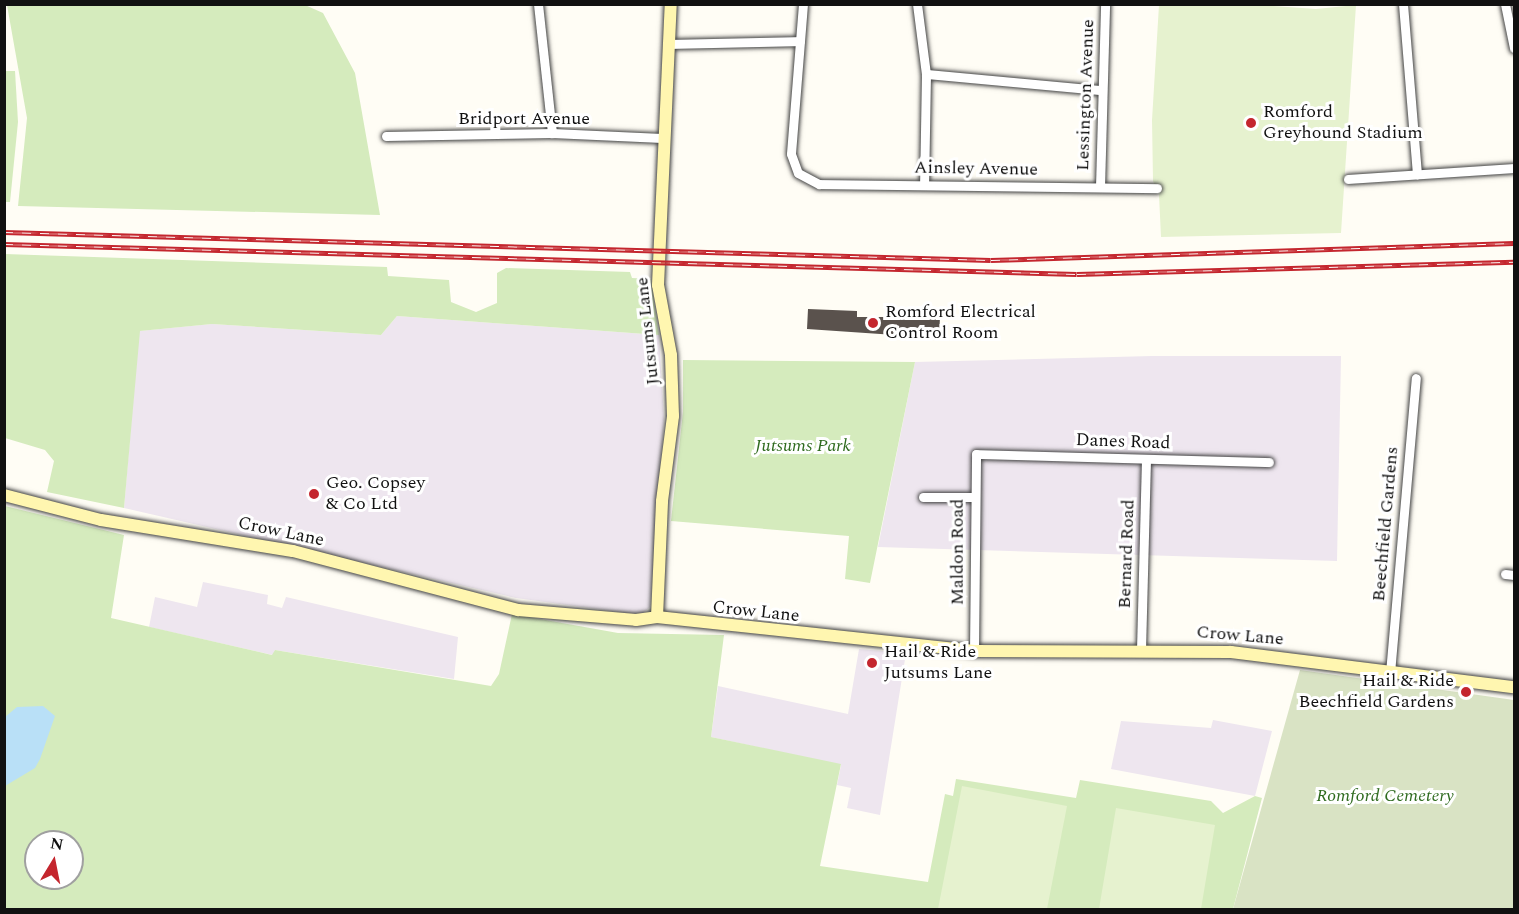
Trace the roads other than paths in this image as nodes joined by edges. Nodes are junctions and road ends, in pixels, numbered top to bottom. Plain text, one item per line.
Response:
1 (538, 4) edge
2 (671, 4) edge
3 (803, 4) edge
4 (916, 4) edge
5 (1105, 4) edge
6 (1403, 4) edge
7 (1505, 4) edge
8 (800, 41) junction
9 (672, 45) junction
10 (1515, 48) edge
11 (926, 74) junction
12 (1100, 90) junction
13 (552, 133) junction
14 (386, 136) dead end
15 (662, 138) junction
16 (1515, 168) edge
17 (1417, 174) junction
18 (1348, 179) dead end
19 (924, 184) junction
20 (1100, 187) junction
21 (1157, 188) dead end
22 (1416, 378) dead end
23 (976, 454) joint
24 (1146, 460) junction
25 (1269, 462) dead end
26 (4, 495) edge
27 (923, 496) dead end
28 (975, 497) junction
29 (657, 617) junction
30 (1141, 650) junction
31 (974, 651) junction
32 (1390, 673) junction
33 (1515, 687) edge

1 - 13 street
2 - 9 street, Jutsums Lane
3 - 8 street
4 - 11 street
5 - 12 street, Lessington Avenue
6 - 17 street
7 - 10 street
8 - 9 street
8 - 19 street, Ainsley Avenue
9 - 15 street, Jutsums Lane
11 - 12 street
11 - 19 street
12 - 20 street, Lessington Avenue
13 - 14 street, Bridport Avenue
13 - 15 street, Bridport Avenue
15 - 29 street, Jutsums Lane
16 - 17 street
17 - 18 street
19 - 20 street, Ainsley Avenue
20 - 21 street, Ainsley Avenue
22 - 32 street, Beechfield Gardens
23 - 24 street, Danes Road
23 - 28 street, Maldon Road
24 - 25 street, Danes Road
24 - 30 street, Bernard Road
26 - 29 street, Crow Lane
27 - 28 street
28 - 31 street, Maldon Road
29 - 31 street, Crow Lane
30 - 31 street, Crow Lane
30 - 32 street, Crow Lane
32 - 33 street, Crow Lane

